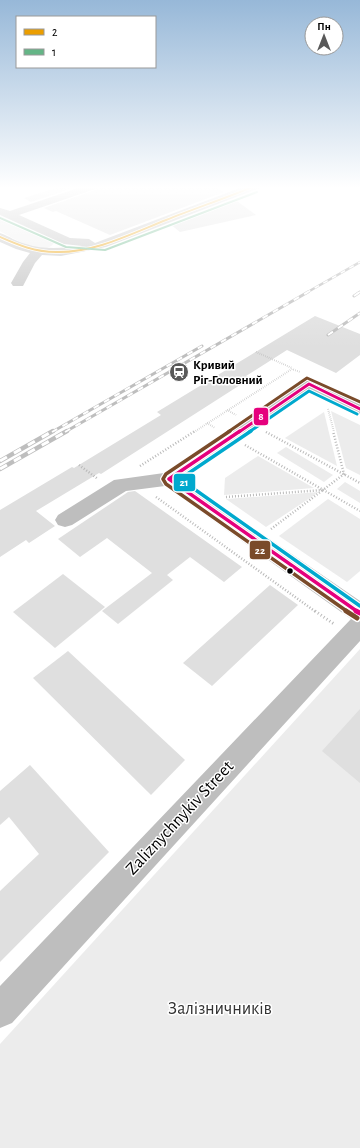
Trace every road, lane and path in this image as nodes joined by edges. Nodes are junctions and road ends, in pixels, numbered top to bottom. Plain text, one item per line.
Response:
1 (4, 240) edge
2 (65, 240) edge
3 (116, 240) edge
4 (104, 244) junction
5 (14, 246) junction
6 (0, 250) edge
7 (38, 252) junction
8 (18, 283) dead end
9 (256, 352) dead end
10 (292, 368) junction
11 (324, 392) junction
12 (360, 409) edge
13 (227, 410) junction
14 (207, 423) junction
15 (250, 423) junction
16 (230, 437) junction
17 (344, 474) junction
18 (169, 479) junction
19 (136, 483) junction
20 (360, 483) edge
21 (323, 490) junction
22 (221, 497) dead end
23 (360, 511) edge
24 (65, 520) dead end
25 (270, 530) dead end
26 (357, 624) edge
27 (0, 1011) edge

1 - 5 street
2 - 4 street
3 - 4 street
4 - 7 street
5 - 6 street
5 - 7 street
7 - 8 street
9 - 10 path
10 - 11 path
10 - 13 path
11 - 12 street
11 - 15 street
11 - 17 path
13 - 14 path
13 - 15 path
14 - 16 path
14 - 19 path
15 - 16 street
15 - 17 path
16 - 18 street
16 - 21 path
17 - 20 path
17 - 21 path
18 - 19 street
18 - 26 street
19 - 24 street
19 - 26 path
21 - 22 path
21 - 23 path
21 - 25 path
26 - 27 street, Zaliznychnykiv Street

